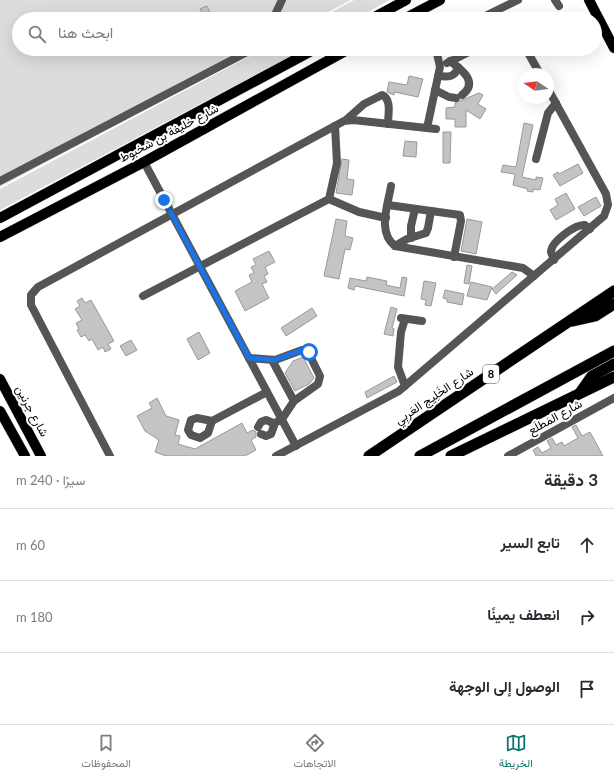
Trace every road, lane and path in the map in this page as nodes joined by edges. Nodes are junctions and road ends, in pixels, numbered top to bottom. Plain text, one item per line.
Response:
1 (282, 0) edge
2 (406, 0) edge
3 (440, 0) edge
4 (518, 0) edge
5 (589, 0) edge
6 (276, 12) edge
7 (384, 12) edge
8 (423, 12) edge
9 (493, 12) edge
10 (595, 12) edge
11 (602, 25) edge
12 (614, 48) edge
13 (240, 56) edge
14 (302, 56) edge
15 (336, 56) edge
16 (438, 56) edge
17 (460, 56) edge
18 (530, 56) edge
19 (450, 61) junction
20 (440, 67) junction
21 (458, 67) junction
22 (537, 68) edge
23 (438, 76) junction
24 (435, 90) junction
25 (554, 100) edge
26 (556, 103) junction
27 (346, 120) junction
28 (388, 124) junction
29 (335, 126) junction
30 (427, 128) junction
31 (436, 129) dead end
32 (536, 159) dead end
33 (144, 162) junction
34 (0, 181) edge
35 (391, 186) dead end
36 (329, 199) junction
37 (388, 205) junction
38 (415, 209) junction
39 (431, 211) junction
40 (171, 214) junction
41 (0, 218) edge
42 (386, 218) junction
43 (590, 229) junction
44 (0, 237) edge
45 (411, 238) junction
46 (395, 246) junction
47 (454, 256) junction
48 (554, 260) junction
49 (200, 265) junction
50 (534, 276) junction
51 (614, 291) edge
52 (143, 296) dead end
53 (614, 304) edge
54 (570, 321) junction
55 (422, 322) dead end
56 (614, 351) edge
57 (249, 358) junction
58 (272, 360) junction
59 (614, 364) edge
60 (614, 377) edge
61 (0, 378) edge
62 (405, 386) junction
63 (268, 392) junction
64 (580, 393) junction
65 (614, 398) edge
66 (294, 401) junction
67 (0, 411) edge
68 (282, 419) junction
69 (212, 421) dead end
70 (273, 424) junction
71 (296, 446) junction
72 (25, 456) edge
73 (41, 456) edge
74 (110, 456) edge
75 (276, 456) edge
76 (369, 456) edge
77 (420, 456) edge
78 (451, 456) edge
79 (508, 456) edge

1 - 6 street
2 - 7 main road
3 - 8 main road
4 - 9 street
5 - 10 main road
11 - 12 main road
13 - 34 street
14 - 41 main road, شارع خليفة بن شخبوط
15 - 33 main road, شارع خليفة بن شخبوط
16 - 20 street
17 - 19 street
18 - 22 street
19 - 20 street
19 - 21 street
20 - 23 street
21 - 23 street
21 - 24 street
23 - 24 street
24 - 30 street
25 - 26 street
26 - 32 street
26 - 43 street
27 - 28 street
27 - 28 street
27 - 29 street
28 - 30 street
29 - 36 street
29 - 40 street
30 - 31 street
33 - 40 street
33 - 44 main road, شارع خليفة بن شخبوط
35 - 37 street
36 - 42 street
36 - 49 street
37 - 38 street
37 - 42 street
38 - 39 street
38 - 45 street
39 - 45 street
39 - 47 street
40 - 49 street
40 - 74 street
42 - 46 street
43 - 48 street
43 - 48 street
45 - 46 street
46 - 47 street
47 - 50 street
48 - 50 street
49 - 52 street
49 - 57 street
50 - 62 street
51 - 54 highway, شارع الخَلِيج العَربِي / 8
53 - 54 highway
54 - 76 highway, شارع الخَلِيج العَربِي / 8
55 - 62 street
56 - 77 highway
57 - 58 street
57 - 63 street
58 - 66 street
58 - 66 street
59 - 64 highway
60 - 64 highway
61 - 73 main road, شارع جرنين
62 - 71 street
63 - 68 street
63 - 69 street
64 - 78 highway
65 - 79 street, شارع المَطلَع
66 - 68 street
67 - 72 main road
68 - 70 street
68 - 71 street
70 - 70 street
71 - 75 street

